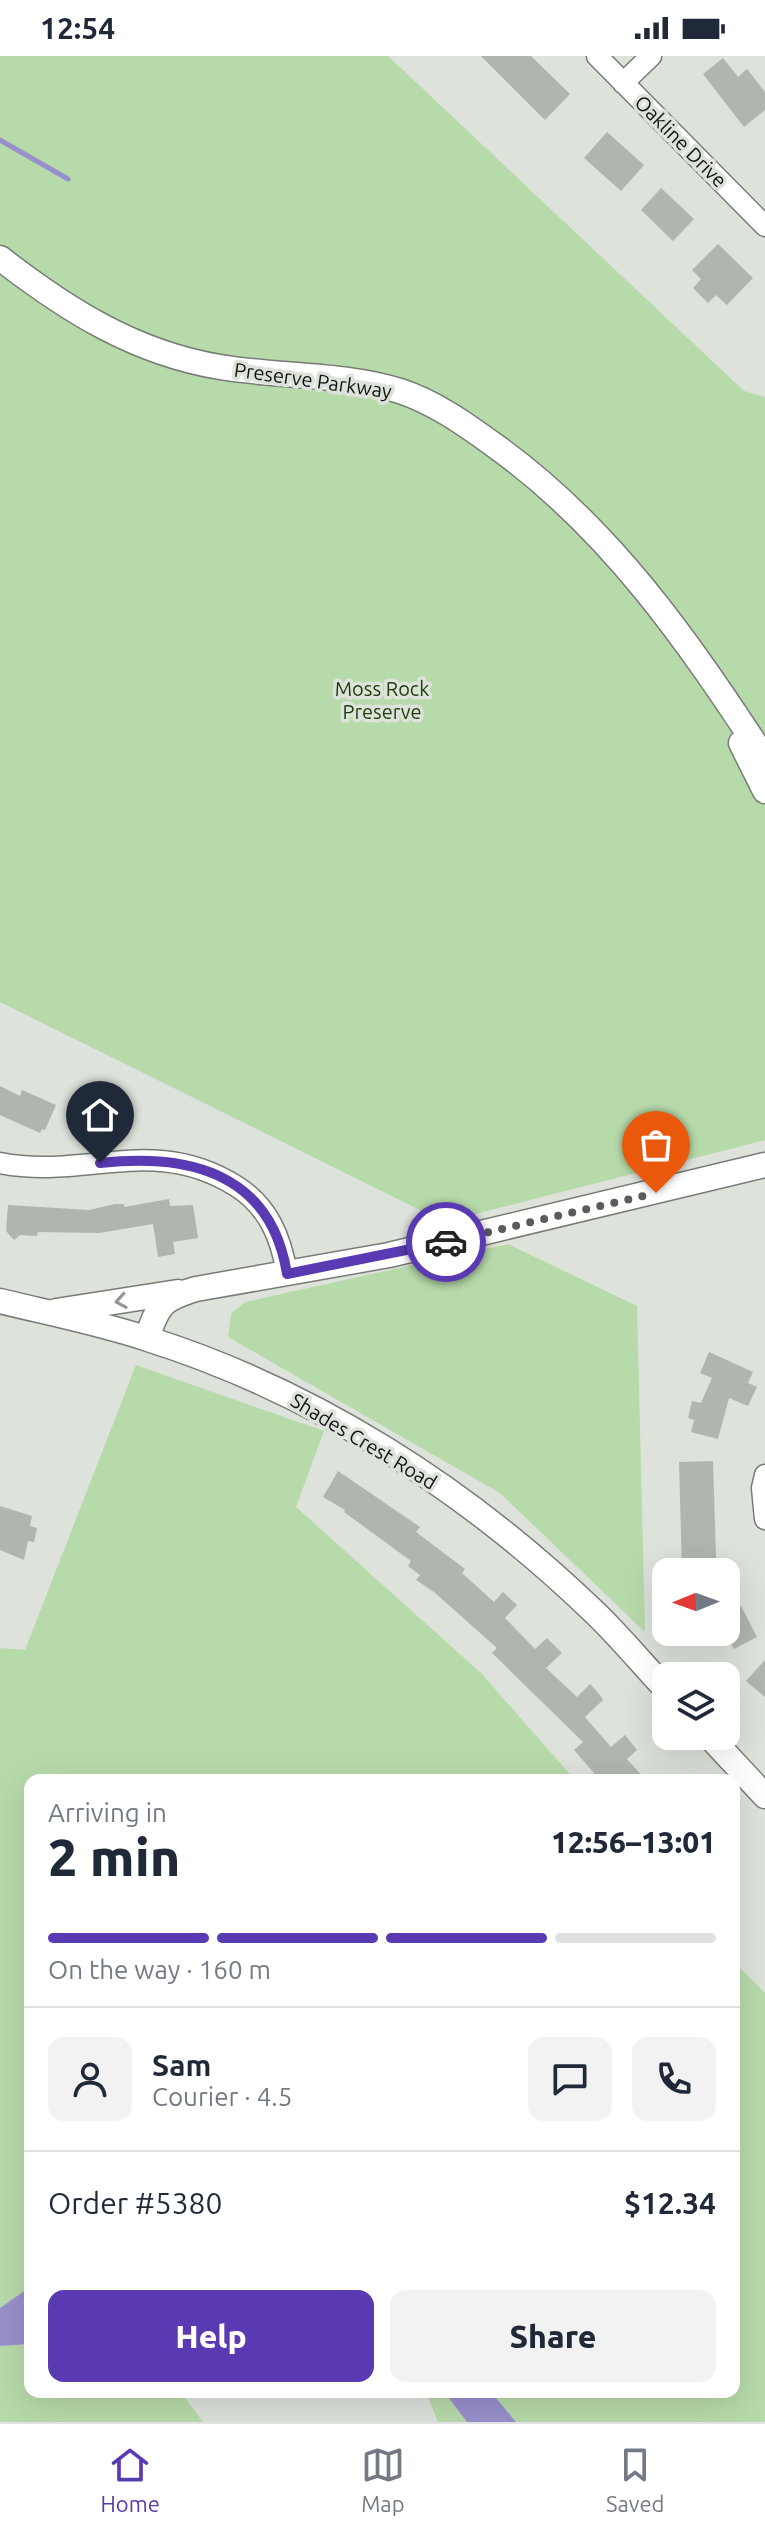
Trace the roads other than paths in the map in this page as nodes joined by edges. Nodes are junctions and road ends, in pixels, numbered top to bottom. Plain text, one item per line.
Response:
1 (597, 56) edge
2 (651, 56) edge
3 (623, 83) junction
4 (765, 226) edge
5 (0, 258) edge
6 (695, 652) junction
7 (765, 759) edge
8 (765, 791) edge
9 (0, 1163) edge
10 (765, 1165) edge
11 (287, 1274) junction
12 (196, 1289) junction
13 (0, 1301) edge
14 (45, 1312) junction
15 (147, 1338) junction
16 (765, 1475) edge
17 (765, 1519) edge
18 (652, 1674) edge
19 (722, 1750) edge
20 (765, 1796) edge

1 - 3 street, Oakline Drive
2 - 3 street
3 - 4 street, Oakline Drive
5 - 6 street, Preserve Parkway
6 - 7 street, Preserve Parkway
6 - 8 street, Preserve Parkway
9 - 11 street
10 - 11 street
11 - 12 street
12 -> 14 street
12 - 15 street
13 - 14 street, Shades Crest Road
14 - 15 street, Shades Crest Road
15 - 18 street, Shades Crest Road
16 - 17 street
19 - 20 street

